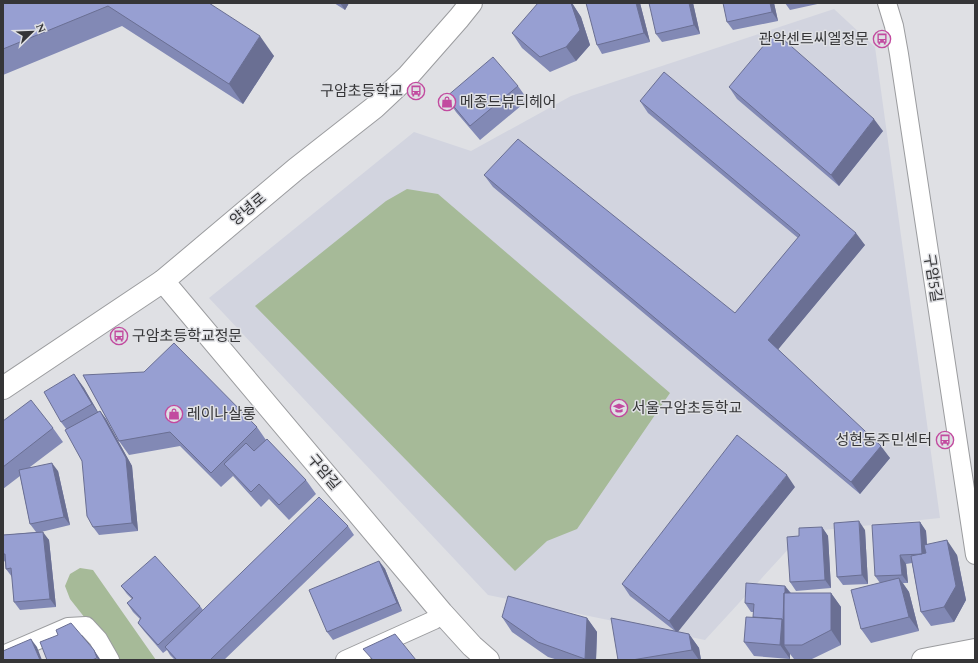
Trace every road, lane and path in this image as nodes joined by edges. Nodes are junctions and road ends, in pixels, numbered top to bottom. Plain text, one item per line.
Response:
1 (471, 3) edge
2 (887, 3) edge
3 (163, 281) junction
4 (3, 388) edge
5 (975, 555) edge
6 (442, 613) junction
7 (975, 650) edge
8 (3, 654) edge
9 (110, 660) edge
10 (345, 660) edge
11 (488, 660) edge
12 (924, 660) edge

1 - 3 main road, 양녕로
2 - 5 lane, 구암5길
3 - 4 main road, 양녕로
3 - 6 main road, 구암길
6 - 10 lane
6 - 11 main road, 구암길
7 - 12 main road
8 - 9 lane

